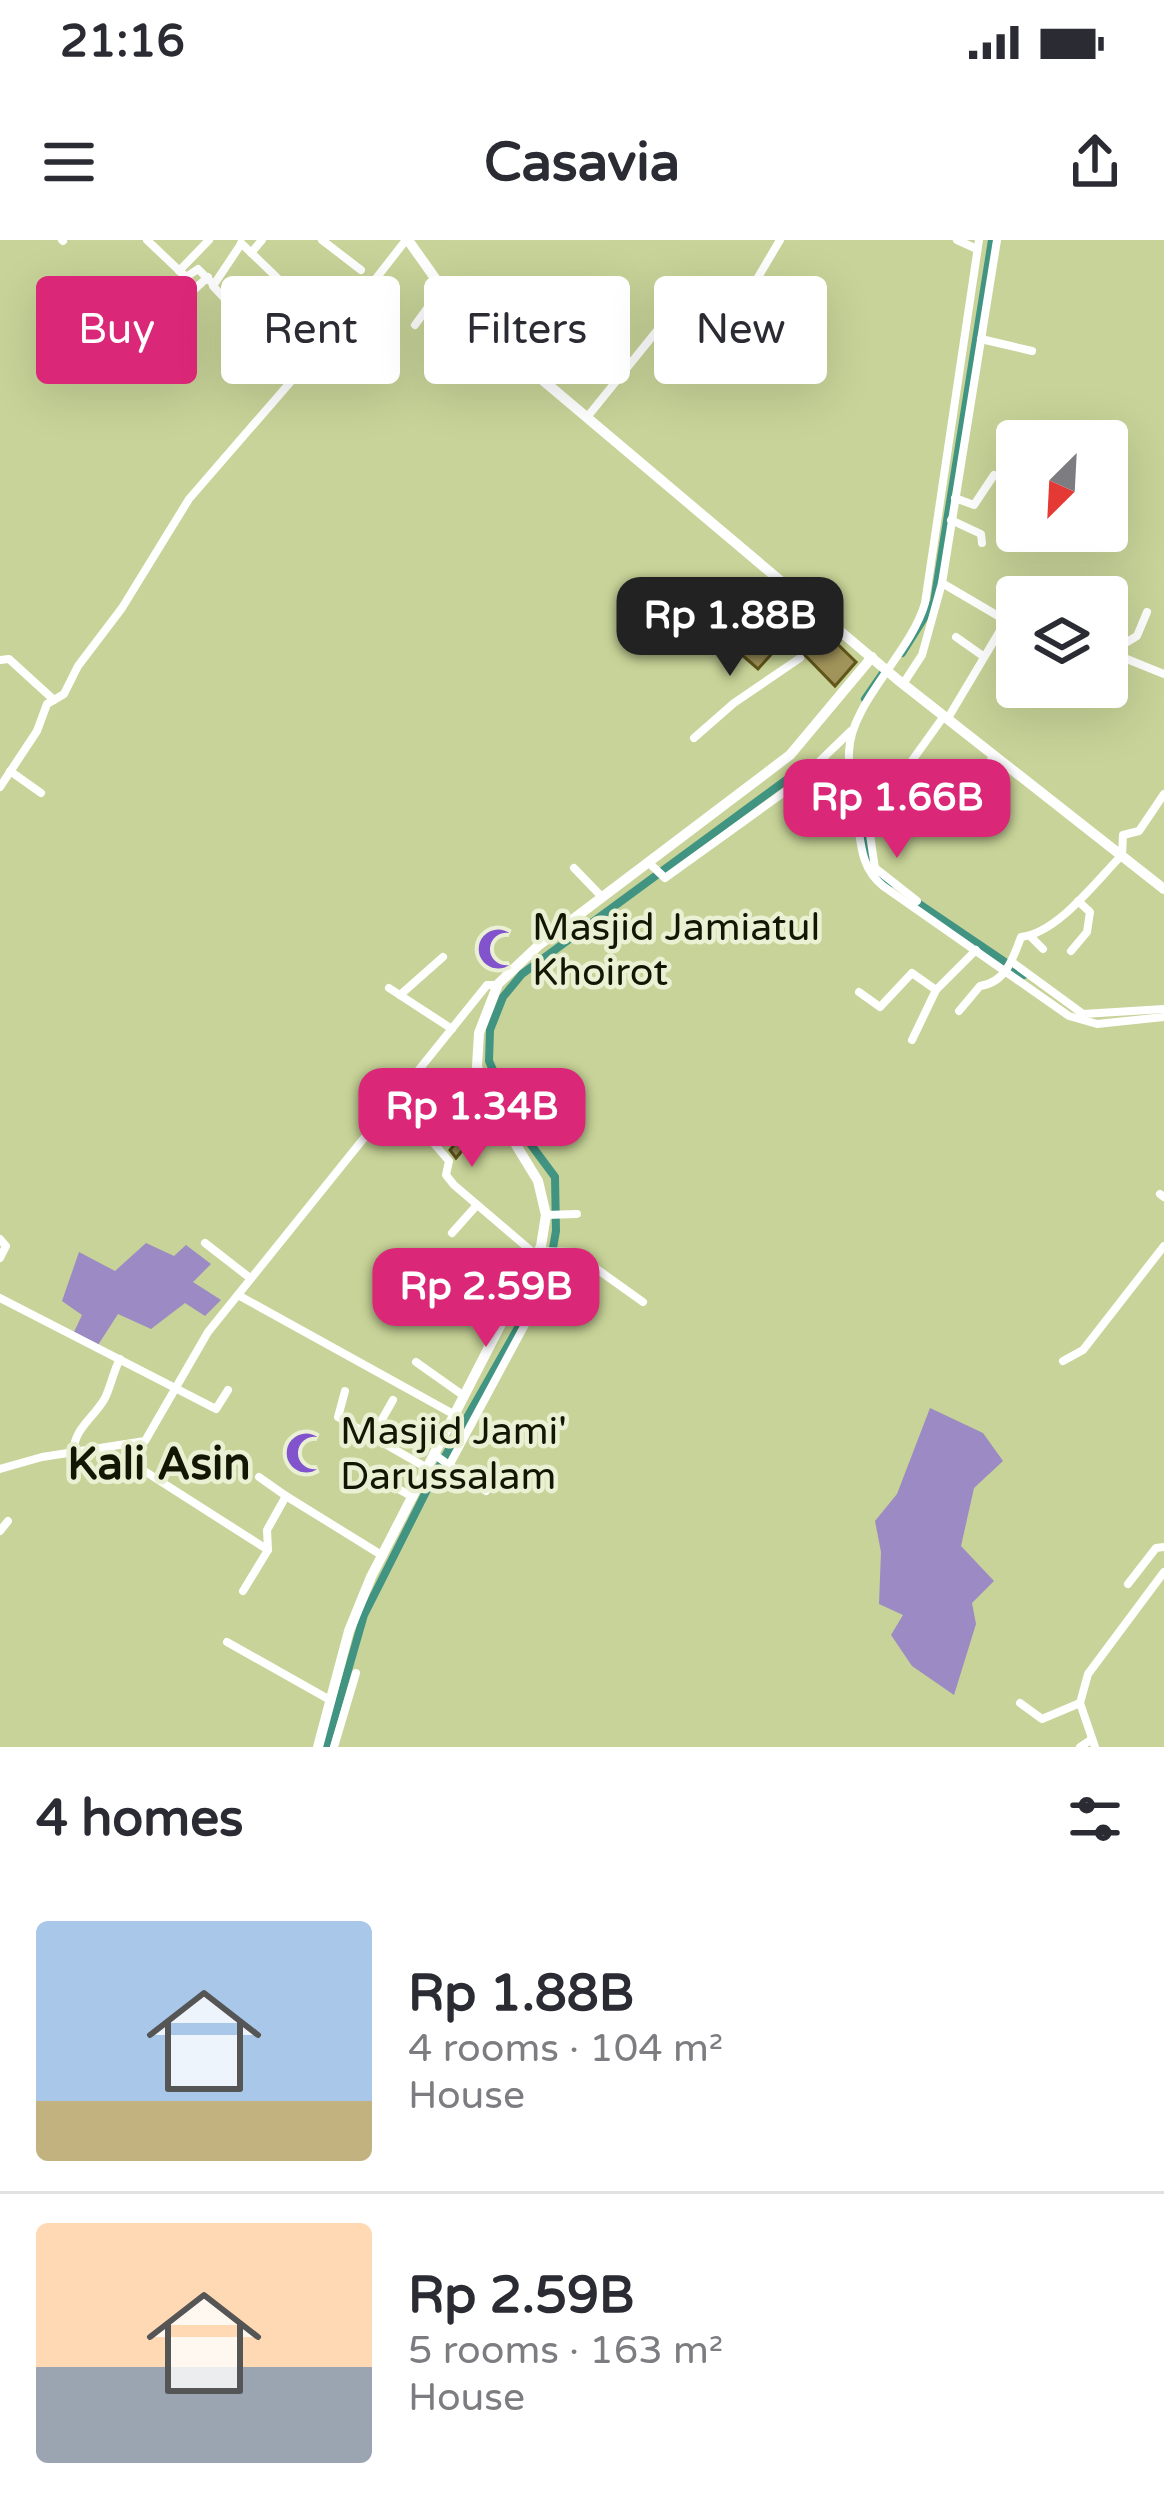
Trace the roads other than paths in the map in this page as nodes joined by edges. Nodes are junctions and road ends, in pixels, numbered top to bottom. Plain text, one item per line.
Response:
1 (147, 240) edge
2 (209, 240) edge
3 (262, 240) edge
4 (322, 240) edge
5 (407, 240) edge
6 (780, 240) edge
7 (957, 240) edge
8 (997, 240) edge
9 (242, 242) edge
10 (978, 244) edge
11 (251, 254) junction
12 (361, 271) dead end
13 (183, 274) junction
14 (275, 276) edge
15 (379, 276) edge
16 (433, 276) edge
17 (760, 276) edge
18 (210, 280) junction
19 (221, 294) edge
20 (424, 313) edge
21 (415, 325) dead end
22 (654, 334) edge
23 (981, 338) junction
24 (1033, 352) dead end
25 (287, 384) edge
26 (549, 384) edge
27 (588, 416) junction
28 (994, 475) dead end
29 (955, 498) junction
30 (951, 520) junction
31 (982, 543) dead end
32 (937, 579) junction
33 (1147, 613) dead end
34 (996, 615) edge
35 (996, 635) edge
36 (956, 637) dead end
37 (1128, 641) edge
38 (983, 656) junction
39 (872, 657) junction
40 (800, 658) dead end
41 (0, 660) edge
42 (1128, 660) edge
43 (1164, 674) edge
44 (894, 676) junction
45 (55, 701) junction
46 (946, 717) junction
47 (856, 727) junction
48 (694, 738) dead end
49 (994, 755) junction
50 (10, 771) junction
51 (976, 780) dead end
52 (0, 787) edge
53 (41, 793) dead end
54 (1164, 794) edge
55 (1122, 855) junction
56 (574, 868) dead end
57 (654, 871) junction
58 (1164, 889) edge
59 (603, 898) junction
60 (917, 901) dead end
61 (1078, 901) junction
62 (1030, 936) junction
63 (1043, 949) dead end
64 (976, 950) junction
65 (1071, 952) dead end
66 (443, 957) dead end
67 (1009, 966) junction
68 (498, 984) junction
69 (389, 988) dead end
70 (936, 990) junction
71 (859, 992) dead end
72 (400, 995) junction
73 (958, 1012) dead end
74 (1164, 1013) edge
75 (452, 1029) junction
76 (912, 1040) dead end
77 (484, 1092) junction
78 (397, 1101) junction
79 (458, 1115) dead end
80 (454, 1185) junction
81 (444, 1194) dead end
82 (477, 1205) junction
83 (554, 1213) junction
84 (578, 1214) dead end
85 (452, 1233) dead end
86 (0, 1239) edge
87 (205, 1243) dead end
88 (1164, 1246) edge
89 (542, 1253) junction
90 (562, 1255) junction
91 (0, 1258) edge
92 (250, 1278) junction
93 (238, 1295) junction
94 (0, 1298) edge
95 (643, 1302) dead end
96 (120, 1359) junction
97 (1064, 1361) dead end
98 (416, 1362) dead end
99 (176, 1388) junction
100 (228, 1390) dead end
101 (345, 1391) dead end
102 (466, 1397) junction
103 (393, 1400) dead end
104 (456, 1415) junction
105 (372, 1437) junction
106 (137, 1446) junction
107 (73, 1452) junction
108 (437, 1455) junction
109 (450, 1461) junction
110 (428, 1468) junction
111 (0, 1469) edge
112 (367, 1472) dead end
113 (259, 1478) dead end
114 (486, 1491) dead end
115 (286, 1496) junction
116 (413, 1497) junction
117 (8, 1521) dead end
118 (0, 1531) edge
119 (1164, 1547) edge
120 (268, 1550) junction
121 (383, 1556) junction
122 (1164, 1572) edge
123 (1128, 1584) dead end
124 (243, 1591) dead end
125 (226, 1642) dead end
126 (1020, 1703) dead end
127 (1080, 1703) junction
128 (336, 1710) junction
129 (330, 1732) junction
130 (1094, 1743) edge
131 (318, 1747) edge
132 (334, 1747) edge
133 (1080, 1747) edge

1 - 13 street
2 - 13 street
3 - 11 street
4 - 12 street
5 - 15 street
5 - 16 main road
6 - 17 street
7 - 10 street
8 - 23 street
9 - 11 street
9 - 18 street
10 - 32 street
11 - 14 street
13 - 18 street
18 - 19 street
20 - 21 street
22 - 27 street
23 - 24 street
23 - 29 street
25 - 45 street
26 - 27 main road
27 - 39 main road
28 - 29 street
29 - 30 street
30 - 31 street
30 - 32 street
32 - 34 street
32 - 44 street
32 - 44 street
33 - 37 street
35 - 38 street
36 - 38 street
38 - 46 street
39 - 44 main road
39 - 57 main road
40 - 48 street
41 - 45 street
42 - 43 street
44 - 46 main road
44 - 47 street
45 - 50 street
46 - 49 main road
46 - 60 street
47 - 57 street
47 - 64 street
49 - 51 street
49 - 55 main road
50 - 52 street
50 - 53 street
54 - 55 street
55 - 58 main road
55 - 61 street
56 - 59 street
57 - 59 main road
59 - 68 main road
61 - 62 street
61 - 65 street
62 - 63 street
62 - 67 street
64 - 67 street
64 - 70 street
66 - 72 street
67 - 73 street
67 - 74 street
68 - 75 street
68 - 77 main road
69 - 72 street
70 - 71 street
70 - 76 street
72 - 75 street
75 - 78 street
77 - 79 street
77 - 83 main road
78 - 80 street
78 - 92 street
80 - 81 street
80 - 82 street
82 - 85 street
82 - 89 street
83 - 84 street
83 - 89 main road
86 - 91 street
87 - 92 street
88 - 97 street
89 - 90 street
89 - 102 main road
90 - 95 street
90 - 109 street
92 - 93 street
93 - 99 street
93 - 104 street
94 - 96 street
96 - 99 street
96 - 107 street
98 - 102 street
99 - 100 street
99 - 106 street
101 - 105 street
102 - 104 main road
103 - 105 street
104 - 108 main road
105 - 110 street
106 - 107 street
106 - 120 street
107 - 111 street
108 - 109 street
108 - 110 main road
109 - 114 street
110 - 116 main road
112 - 116 street
113 - 115 street
115 - 120 street
115 - 121 street
116 - 121 main road
117 - 118 street
119 - 123 street
120 - 124 street
121 - 128 main road
122 - 127 street
125 - 128 street
126 - 127 street
127 - 130 street
128 - 129 main road
129 - 131 main road
129 - 132 street
130 - 133 street

